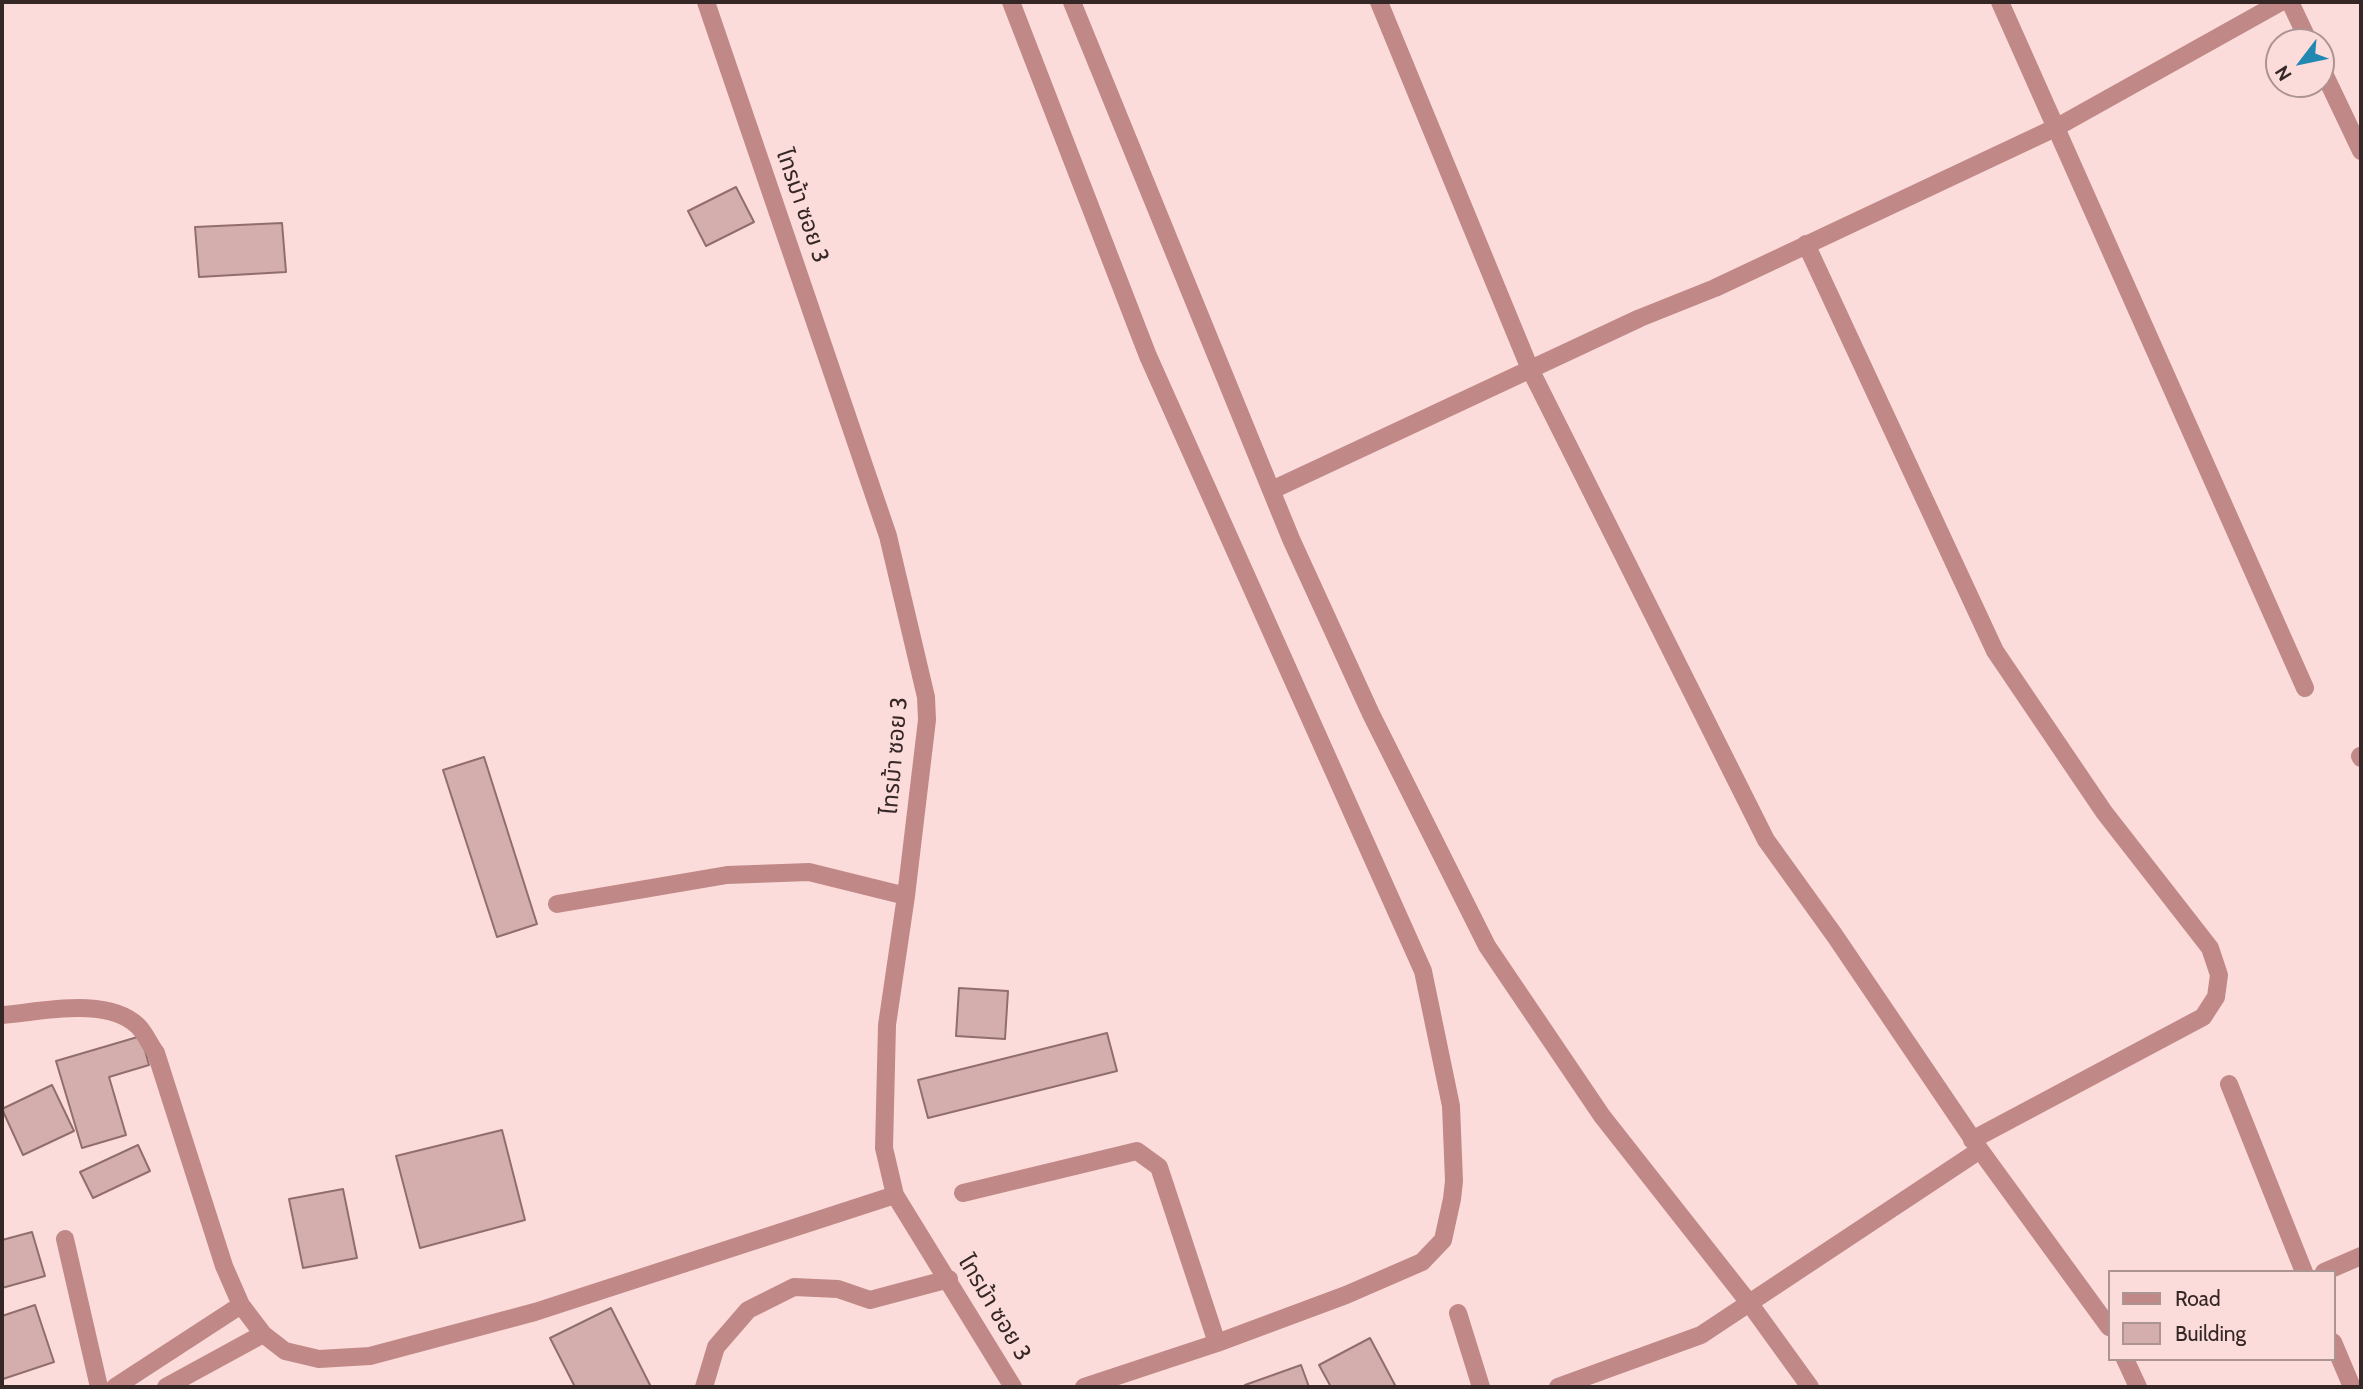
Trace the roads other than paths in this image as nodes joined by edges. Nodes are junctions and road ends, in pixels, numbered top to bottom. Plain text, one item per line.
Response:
1 (706, 2) edge
2 (1011, 2) edge
3 (1072, 2) edge
4 (1378, 2) edge
5 (2000, 2) edge
6 (2281, 2) edge
7 (2290, 2) edge
8 (2302, 28) edge
9 (2335, 96) edge
10 (2057, 127) junction
11 (2361, 151) edge
12 (1806, 244) junction
13 (1530, 369) junction
14 (1272, 490) junction
15 (2305, 688) dead end
16 (906, 897) junction
17 (557, 904) dead end
18 (2, 1015) edge
19 (2229, 1084) dead end
20 (1976, 1145) junction
21 (963, 1193) dead end
22 (895, 1195) junction
23 (65, 1239) dead end
24 (2361, 1256) edge
25 (2303, 1270) edge
26 (2329, 1270) edge
27 (949, 1279) junction
28 (1750, 1304) junction
29 (241, 1305) junction
30 (1458, 1313) dead end
31 (2108, 1326) edge
32 (263, 1335) junction
33 (1217, 1342) junction
34 (2335, 1347) edge
35 (2126, 1361) edge
36 (99, 1387) edge
37 (115, 1387) edge
38 (166, 1387) edge
39 (704, 1387) edge
40 (1013, 1387) edge
41 (1084, 1387) edge
42 (1481, 1387) edge
43 (1558, 1387) edge
44 (1810, 1387) edge
45 (2138, 1387) edge
46 (2352, 1387) edge

1 - 16 street, ไทรม้า ซอย 3
2 - 33 street
3 - 14 street
4 - 13 street
5 - 10 street
6 - 10 street
7 - 8 street
9 - 11 street
10 - 12 street
10 - 15 street
12 - 13 street
12 - 20 street
13 - 14 street
13 - 20 street
14 - 28 street
16 - 17 street
16 - 22 street, ไทรม้า ซอย 3
18 - 29 street
19 - 25 street
20 - 28 street
20 - 31 street
21 - 33 street
22 - 27 street, ไทรม้า ซอย 3
22 - 32 street
23 - 36 street
24 - 26 street
27 - 39 street
27 - 40 street, ไทรม้า ซอย 3
28 - 43 street
28 - 44 street
29 - 32 street
29 - 37 street
30 - 42 street
32 - 38 street
33 - 41 street
34 - 46 street
35 - 45 street

